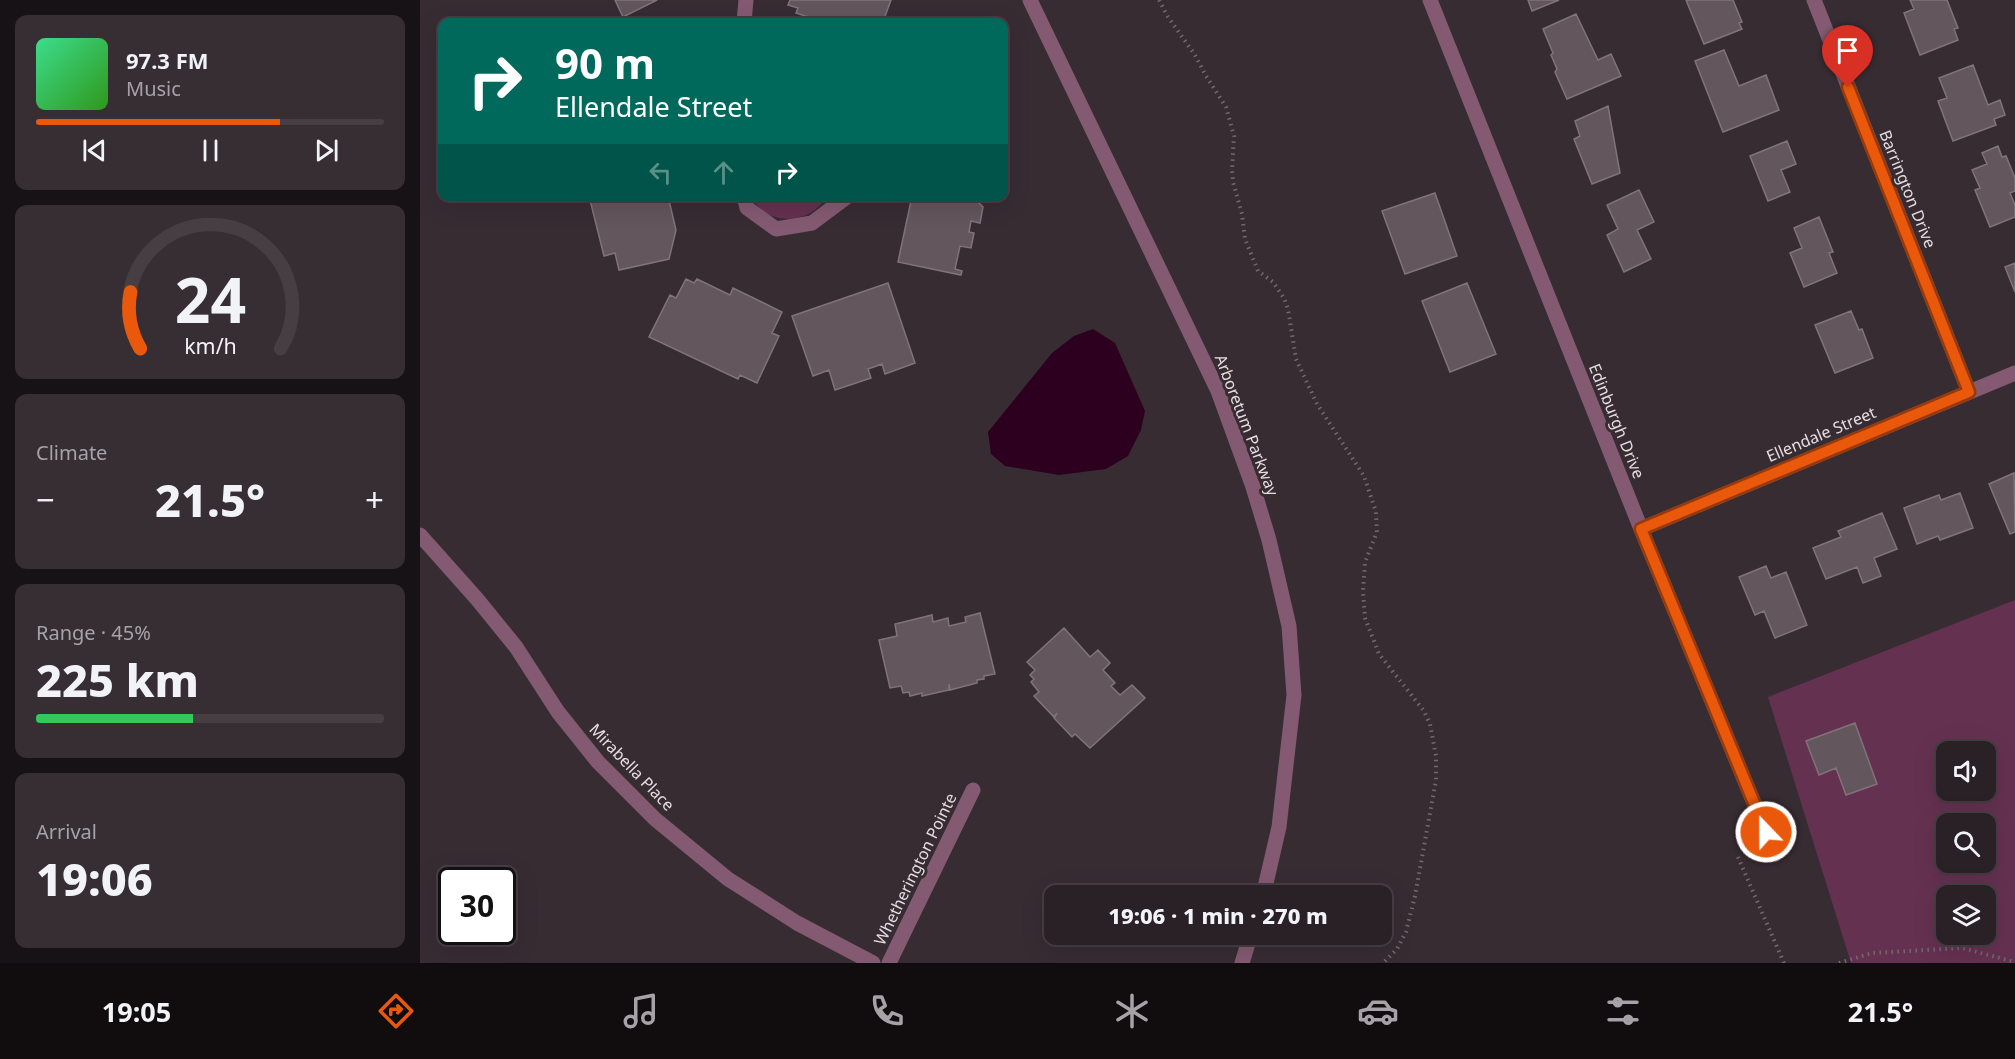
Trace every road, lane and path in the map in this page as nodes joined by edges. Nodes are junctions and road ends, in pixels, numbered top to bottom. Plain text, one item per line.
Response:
1 (746, 0) edge
2 (1030, 0) edge
3 (1159, 0) edge
4 (1430, 0) edge
5 (1814, 0) edge
6 (744, 18) edge
7 (745, 201) edge
8 (841, 201) edge
9 (2015, 373) edge
10 (1969, 392) junction
11 (1641, 529) junction
12 (420, 536) edge
13 (973, 790) dead end
14 (1775, 854) dead end
15 (1738, 857) dead end
16 (1266, 885) edge
17 (1248, 945) edge
18 (2015, 962) edge
19 (873, 963) edge
20 (889, 963) edge
21 (1242, 963) edge
22 (1383, 963) edge
23 (1784, 963) edge
24 (1839, 963) edge

1 - 6 street
2 - 16 street, Arboretum Parkway
3 - 22 path
4 - 11 street, Edinburgh Drive
5 - 10 street, Barrington Drive
7 - 8 street
9 - 10 street, Ellendale Street
10 - 11 street, Ellendale Street
11 - 14 street, Edinburgh Drive
12 - 19 street, Mirabella Place
13 - 20 street, Whetherington Pointe
15 - 23 path
17 - 21 street
18 - 24 path

